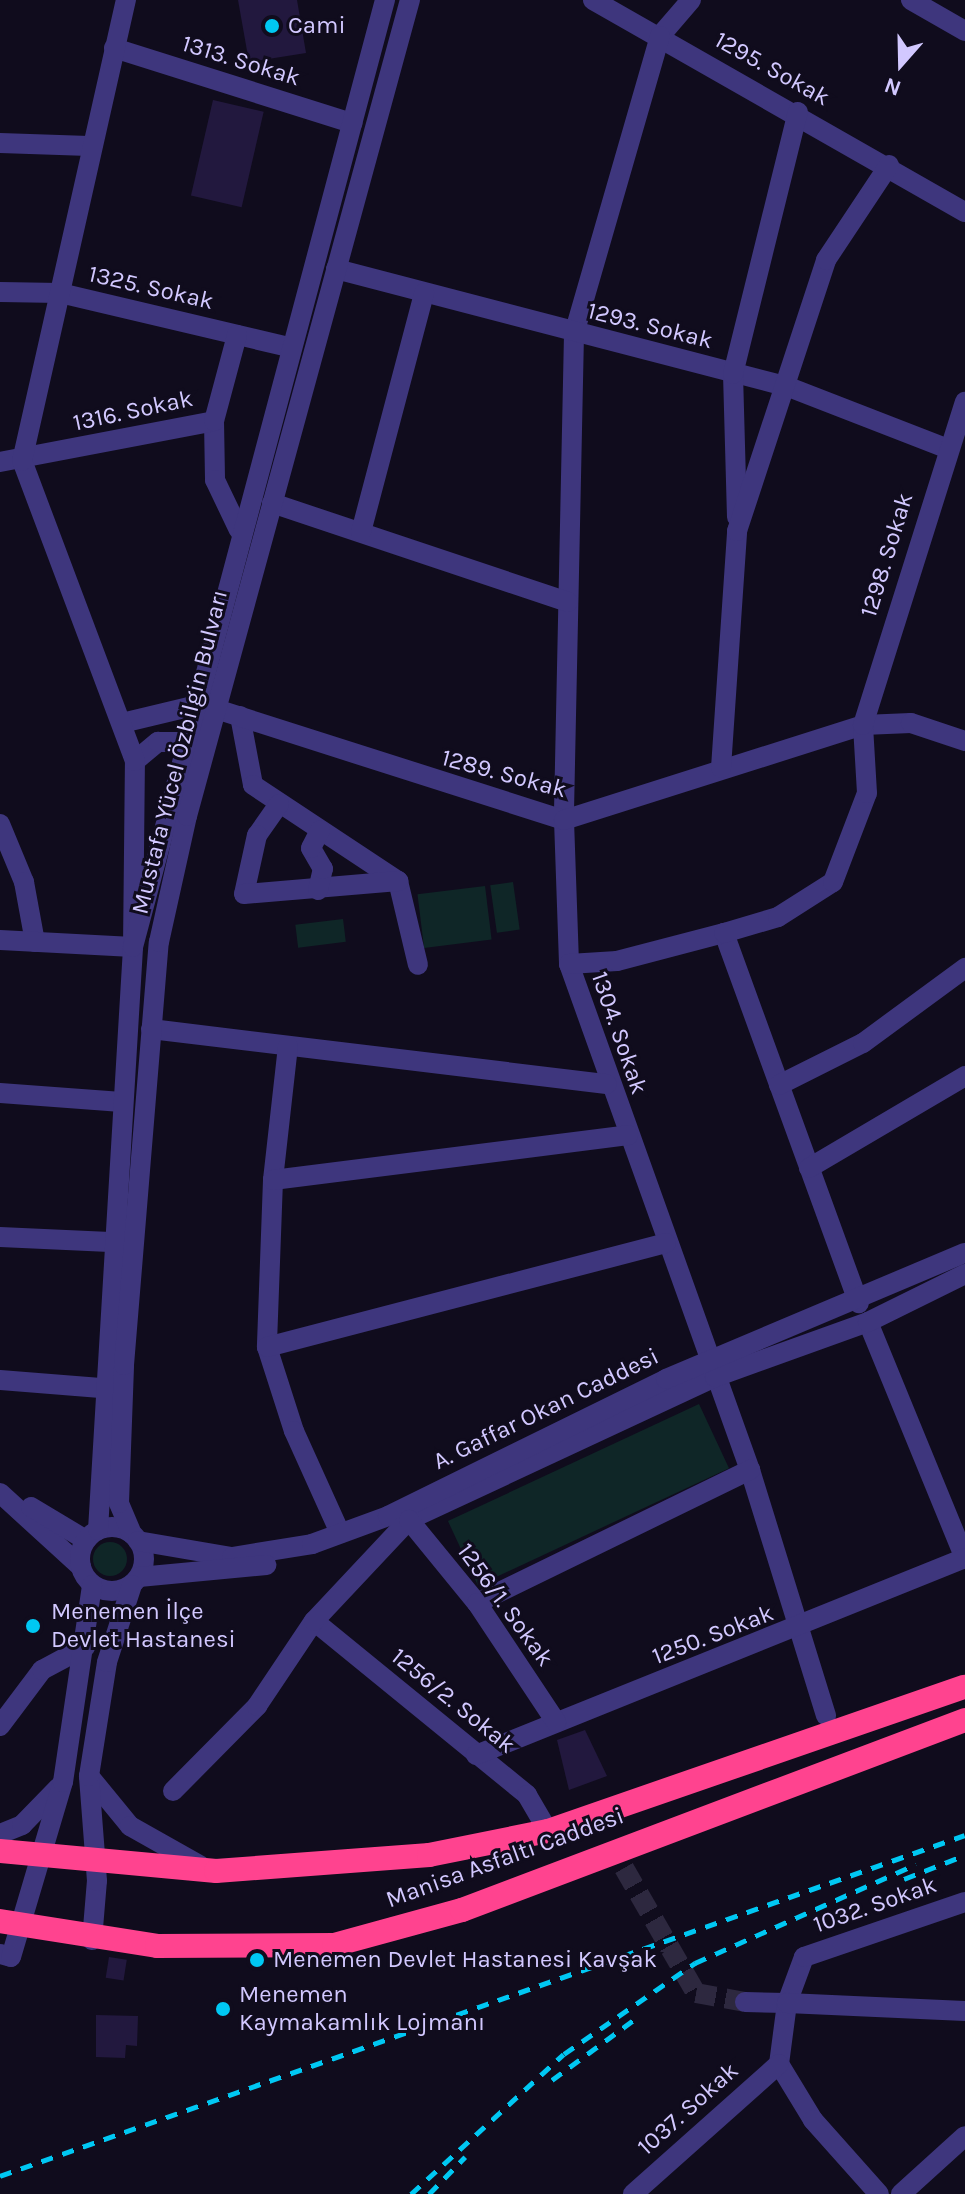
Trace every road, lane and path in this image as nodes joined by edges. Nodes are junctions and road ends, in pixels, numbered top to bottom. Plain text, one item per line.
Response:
1 (126, 0) edge
2 (385, 0) edge
3 (410, 0) edge
4 (593, 0) edge
5 (691, 0) edge
6 (911, 0) edge
7 (965, 31) edge
8 (660, 36) junction
9 (114, 48) junction
10 (798, 112) junction
11 (352, 123) junction
12 (0, 143) edge
13 (89, 146) junction
14 (889, 165) junction
15 (965, 212) edge
16 (336, 269) junction
17 (0, 292) edge
18 (60, 293) junction
19 (424, 293) junction
20 (574, 334) junction
21 (237, 335) junction
22 (289, 347) junction
23 (733, 374) junction
24 (786, 386) junction
25 (965, 402) edge
26 (214, 421) junction
27 (955, 438) edge
28 (22, 461) junction
29 (0, 462) edge
30 (272, 503) junction
31 (239, 530) junction
32 (737, 531) junction
33 (361, 532) junction
34 (568, 602) junction
35 (193, 706) junction
36 (216, 709) junction
37 (240, 716) junction
38 (122, 723) junction
39 (863, 725) junction
40 (965, 741) edge
41 (183, 742) junction
42 (135, 761) junction
43 (721, 768) junction
44 (279, 804) junction
45 (564, 820) junction
46 (0, 824) edge
47 (320, 830) junction
48 (398, 881) junction
49 (318, 890) junction
50 (724, 933) junction
51 (0, 940) edge
52 (35, 942) junction
53 (133, 947) junction
54 (569, 964) junction
55 (418, 965) dead end
56 (965, 968) edge
57 (151, 1029) junction
58 (288, 1046) junction
59 (965, 1076) edge
60 (607, 1084) junction
61 (779, 1085) junction
62 (0, 1093) edge
63 (122, 1102) junction
64 (628, 1135) junction
65 (809, 1168) junction
66 (273, 1180) junction
67 (0, 1237) edge
68 (110, 1242) junction
69 (666, 1243) junction
70 (965, 1253) edge
71 (965, 1274) edge
72 (859, 1303) junction
73 (868, 1322) junction
74 (267, 1347) junction
75 (712, 1369) junction
76 (0, 1380) edge
77 (101, 1388) junction
78 (750, 1470) junction
79 (0, 1490) edge
80 (409, 1520) junction
81 (340, 1533) junction
82 (92, 1535) junction
83 (135, 1538) junction
84 (965, 1558) edge
85 (86, 1576) junction
86 (135, 1581) junction
87 (477, 1603) junction
88 (314, 1621) junction
89 (798, 1631) junction
90 (85, 1647) junction
91 (965, 1687) edge
92 (826, 1715) dead end
93 (965, 1720) edge
94 (556, 1722) junction
95 (0, 1726) edge
96 (476, 1755) junction
97 (89, 1776) junction
98 (63, 1782) junction
99 (173, 1791) dead end
100 (548, 1831) junction
101 (0, 1834) edge
102 (0, 1851) edge
103 (39, 1857) junction
104 (95, 1864) junction
105 (216, 1871) junction
106 (965, 1902) edge
107 (10, 1924) edge
108 (92, 1940) junction
109 (0, 1954) edge
110 (745, 2002) tunnel mouth
111 (787, 2003) junction
112 (965, 2011) edge
113 (779, 2064) junction
114 (965, 2136) edge
115 (642, 2191) edge
116 (879, 2194) edge
117 (901, 2194) edge

1 - 9 street
2 - 11 street, Mustafa Yücel Özbilgin Bulvarı
3 - 16 street, Mustafa Yücel Özbilgin Bulvarı
4 - 8 street, 1295. Sokak
5 - 8 street
6 - 7 street
8 - 10 street, 1295. Sokak
8 - 20 street, 1304. Sokak
9 - 11 street, 1313. Sokak
9 - 13 street
10 - 14 street, 1295. Sokak
10 - 23 street
11 - 22 street, Mustafa Yücel Özbilgin Bulvarı
12 - 13 street
13 - 18 street
14 - 15 street, 1295. Sokak
14 - 24 street
16 - 19 street, 1293. Sokak
16 - 30 street, Mustafa Yücel Özbilgin Bulvarı
17 - 18 street, 1325. Sokak
18 - 21 street, 1325. Sokak
18 - 28 street
19 - 20 street, 1293. Sokak
19 - 33 street
20 - 23 street, 1293. Sokak
20 - 34 street, 1304. Sokak
21 - 22 street, 1325. Sokak
21 - 26 street, 1316. Sokak
22 - 31 street, Mustafa Yücel Özbilgin Bulvarı
23 - 24 street, 1293. Sokak
23 - 32 street
24 - 27 street, 1293. Sokak
24 - 32 street
25 - 27 street, 1298. Sokak
26 - 28 street, 1316. Sokak
26 - 31 street
27 - 39 street, 1298. Sokak
28 - 29 street, 1316. Sokak
28 - 38 street
30 - 33 street
30 - 36 street, Mustafa Yücel Özbilgin Bulvarı
31 - 35 street, Mustafa Yücel Özbilgin Bulvarı
32 - 43 street
33 - 34 street
34 - 45 street, 1304. Sokak
35 - 36 street, 1289. Sokak
35 - 38 street, 1289. Sokak
35 - 41 street, Mustafa Yücel Özbilgin Bulvarı
36 - 37 street, 1289. Sokak
36 - 57 street, Mustafa Yücel Özbilgin Bulvarı
37 - 44 street
37 - 45 street, 1289. Sokak
38 - 42 street
39 - 40 street, 1289. Sokak
39 - 43 street, 1289. Sokak
39 - 50 street
41 - 42 street
41 - 53 street, Mustafa Yücel Özbilgin Bulvarı
42 - 53 street
43 - 45 street, 1289. Sokak
44 - 47 street
44 - 49 street
45 - 54 street, 1304. Sokak
46 - 52 street
47 - 48 street
47 - 49 street
48 - 49 street
48 - 55 street
50 - 54 street
50 - 61 street
51 - 52 street
52 - 53 street
53 - 63 street, Mustafa Yücel Özbilgin Bulvarı
54 - 60 street, 1304. Sokak
56 - 61 street
57 - 58 street
57 - 83 street, Mustafa Yücel Özbilgin Bulvarı
58 - 60 street
58 - 66 street
59 - 65 street
60 - 64 street, 1304. Sokak
61 - 65 street
62 - 63 street
63 - 68 street, Mustafa Yücel Özbilgin Bulvarı
64 - 66 street
64 - 69 street, 1304. Sokak
65 - 72 street
66 - 74 street
67 - 68 street
68 - 77 street, Mustafa Yücel Özbilgin Bulvarı
69 - 74 street
69 - 75 street, 1304. Sokak
70 - 72 street, A. Gaffar Okan Caddesi
71 - 73 street, A. Gaffar Okan Caddesi
72 - 75 street, A. Gaffar Okan Caddesi
73 - 75 street, A. Gaffar Okan Caddesi
73 - 84 street
74 - 81 street
75 - 78 street, 1304. Sokak
75 - 80 street, A. Gaffar Okan Caddesi
75 - 81 street, A. Gaffar Okan Caddesi
76 - 77 street
77 - 82 street, Mustafa Yücel Özbilgin Bulvarı
78 - 87 street
78 - 89 street, 1304. Sokak
79 - 82 street
79 - 85 street
80 - 86 street, A. Gaffar Okan Caddesi
80 - 87 street, 1256/1. Sokak
80 - 88 street
81 - 83 street, A. Gaffar Okan Caddesi
82 - 83 street
82 - 85 street
83 - 86 street
84 - 89 street, 1250. Sokak
85 - 86 street
85 - 90 street
86 - 97 street
87 - 94 street, 1256/1. Sokak
88 - 96 street, 1256/2. Sokak
88 - 99 street
89 - 92 street, 1304. Sokak
89 - 94 street, 1250. Sokak
90 - 95 street
90 - 98 street
91 - 100 highway, Manisa Asfaltı Caddesi
93 - 108 highway, Manisa Asfaltı Caddesi
94 - 96 street, 1250. Sokak
96 - 100 street, 1256/2. Sokak
97 - 104 street
97 - 105 street
98 - 101 street
98 - 103 street
100 - 105 highway, Manisa Asfaltı Caddesi
102 - 103 highway, Manisa Asfaltı Caddesi
103 - 104 highway, Manisa Asfaltı Caddesi
103 - 107 street
104 - 105 highway, Manisa Asfaltı Caddesi
104 - 108 street
106 - 111 street, 1032. Sokak
107 - 108 highway, Manisa Asfaltı Caddesi
107 - 109 street
110 - 111 street
111 - 112 street
111 - 113 street
113 - 115 street, 1037. Sokak
113 - 116 street
114 - 117 street

